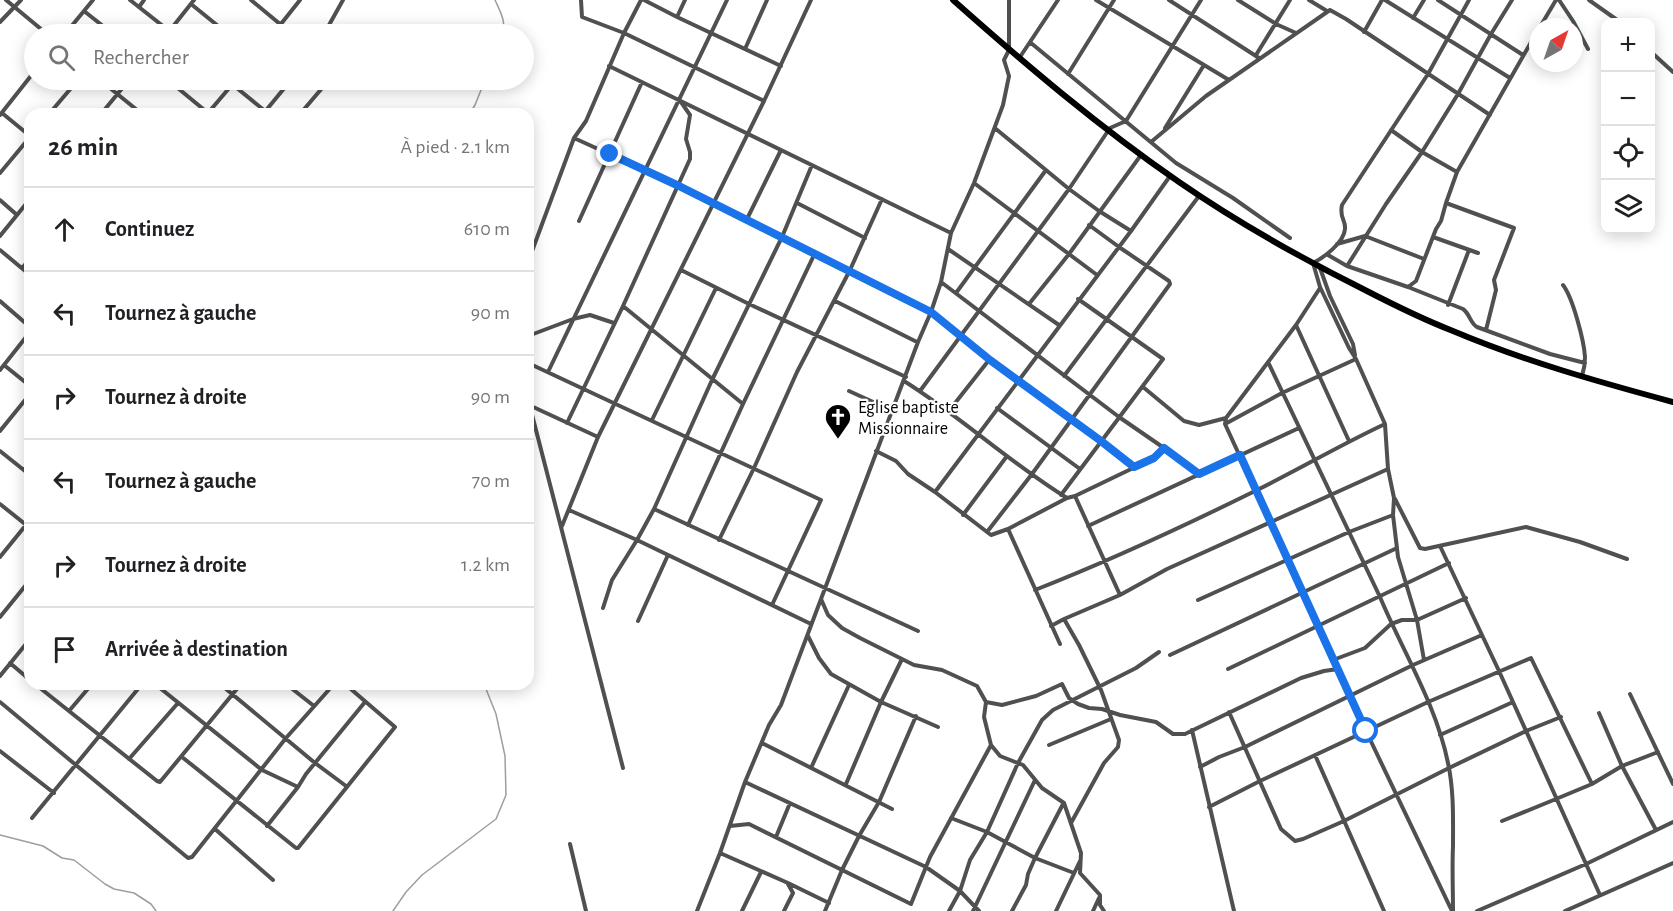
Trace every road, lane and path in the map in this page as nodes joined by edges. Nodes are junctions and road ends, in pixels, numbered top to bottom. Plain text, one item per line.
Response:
1 (6, 0) edge
2 (21, 0) edge
3 (93, 0) edge
4 (130, 0) edge
5 (144, 0) edge
6 (251, 0) edge
7 (300, 0) edge
8 (344, 0) edge
9 (581, 0) edge
10 (642, 0) edge
11 (686, 0) edge
12 (727, 0) edge
13 (767, 0) edge
14 (811, 0) edge
15 (953, 0) edge
16 (1009, 0) edge
17 (1058, 0) edge
18 (1096, 0) edge
19 (1114, 0) edge
20 (1169, 0) edge
21 (1201, 0) edge
22 (1238, 0) edge
23 (1290, 0) edge
24 (1309, 0) edge
25 (1383, 0) edge
26 (1424, 0) edge
27 (1438, 0) edge
28 (1469, 0) edge
29 (1512, 0) edge
30 (1558, 0) edge
31 (1589, 0) edge
32 (193, 2) edge
33 (1245, 2) edge
34 (15, 7) junction
35 (139, 7) junction
36 (1109, 8) junction
37 (84, 11) junction
38 (1327, 11) junction
39 (1192, 14) junction
40 (1460, 15) junction
41 (677, 17) junction
42 (1413, 18) junction
43 (1546, 18) edge
44 (1614, 18) edge
45 (0, 22) edge
46 (35, 24) edge
47 (73, 24) edge
48 (100, 24) edge
49 (159, 24) edge
50 (177, 24) edge
51 (217, 24) edge
52 (280, 24) edge
53 (282, 24) edge
54 (330, 24) edge
55 (1276, 24) junction
56 (1364, 32) junction
57 (624, 33) junction
58 (712, 33) junction
59 (1296, 33) junction
60 (1491, 34) junction
61 (1447, 40) junction
62 (1031, 43) junction
63 (1529, 45) edge
64 (1172, 46) junction
65 (745, 49) junction
66 (1588, 49) dead end
67 (1009, 50) junction
68 (1523, 55) junction
69 (1655, 56) edge
70 (1257, 57) junction
71 (1020, 58) junction
72 (1477, 58) junction
73 (1204, 65) junction
74 (609, 66) junction
75 (781, 66) junction
76 (693, 67) junction
77 (1673, 72) edge
78 (1068, 74) junction
79 (1428, 74) junction
80 (1510, 78) junction
81 (1229, 80) junction
82 (642, 82) junction
83 (24, 85) edge
84 (69, 90) edge
85 (112, 90) edge
86 (120, 90) edge
87 (180, 90) edge
88 (227, 90) edge
89 (239, 90) edge
90 (283, 90) edge
91 (320, 90) edge
92 (117, 94) junction
93 (1458, 94) junction
94 (679, 100) junction
95 (764, 101) junction
96 (54, 108) edge
97 (106, 108) edge
98 (134, 108) edge
99 (202, 108) edge
100 (212, 108) edge
101 (259, 108) edge
102 (267, 108) edge
103 (305, 108) edge
104 (1, 114) edge
105 (1490, 115) junction
106 (1126, 121) junction
107 (996, 129) junction
108 (1108, 130) junction
109 (1391, 130) junction
110 (24, 132) edge
111 (1163, 132) junction
112 (748, 134) junction
113 (574, 138) junction
114 (1151, 142) junction
115 (24, 144) edge
116 (781, 150) junction
117 (1422, 152) junction
118 (610, 154) junction
119 (1141, 154) junction
120 (812, 165) junction
121 (644, 170) junction
122 (1046, 170) junction
123 (1458, 172) junction
124 (0, 173) edge
125 (1170, 176) junction
126 (974, 183) junction
127 (679, 186) junction
128 (1069, 189) junction
129 (1200, 196) junction
130 (882, 199) junction
131 (0, 200) edge
132 (713, 203) junction
133 (797, 203) junction
134 (1446, 203) junction
135 (24, 206) edge
136 (1099, 212) junction
137 (1014, 213) junction
138 (17, 214) junction
139 (747, 220) junction
140 (579, 221) dead end
141 (1089, 225) junction
142 (1038, 231) junction
143 (1131, 231) junction
144 (951, 233) junction
145 (0, 236) edge
146 (1365, 236) junction
147 (782, 237) junction
148 (1433, 237) junction
149 (865, 238) junction
150 (1290, 238) dead end
151 (1337, 244) junction
152 (534, 246) edge
153 (1119, 247) junction
154 (948, 249) junction
155 (0, 250) edge
156 (1469, 250) junction
157 (815, 253) junction
158 (1478, 253) dead end
159 (1069, 254) junction
160 (1328, 255) junction
161 (1424, 259) junction
162 (1312, 264) junction
163 (24, 266) edge
164 (1147, 266) junction
165 (1347, 266) junction
166 (974, 267) junction
167 (1320, 267) junction
168 (22, 268) joint
169 (681, 270) junction
170 (850, 270) junction
171 (1097, 275) junction
172 (941, 282) junction
173 (1000, 285) junction
174 (1563, 285) dead end
175 (1320, 287) junction
176 (1408, 287) junction
177 (716, 288) junction
178 (956, 293) junction
179 (1078, 299) junction
180 (0, 301) edge
181 (835, 301) junction
182 (749, 304) junction
183 (1029, 304) junction
184 (1448, 305) junction
185 (623, 306) junction
186 (931, 312) junction
187 (980, 312) junction
188 (573, 319) junction
189 (1108, 319) junction
190 (784, 320) junction
191 (24, 322) edge
192 (614, 324) junction
193 (1059, 325) junction
194 (1296, 325) junction
195 (652, 330) junction
196 (1486, 330) junction
197 (534, 334) edge
198 (816, 334) junction
199 (960, 336) junction
200 (1133, 336) junction
201 (24, 340) edge
202 (918, 342) junction
203 (682, 355) junction
204 (1037, 355) junction
205 (1356, 359) junction
206 (990, 360) junction
207 (1268, 362) junction
208 (1585, 363) junction
209 (4, 365) junction
210 (534, 366) edge
211 (0, 370) edge
212 (548, 372) junction
213 (1065, 376) junction
214 (1319, 376) junction
215 (1582, 377) junction
216 (905, 379) junction
217 (712, 380) junction
218 (24, 381) edge
219 (1018, 381) junction
220 (1143, 387) junction
221 (583, 388) junction
222 (849, 391) dead end
223 (920, 391) junction
224 (1282, 393) junction
225 (1090, 395) junction
226 (24, 401) edge
227 (1673, 402) edge
228 (616, 404) junction
229 (743, 404) junction
230 (534, 408) edge
231 (997, 408) junction
232 (893, 411) junction
233 (948, 412) junction
234 (1119, 417) junction
235 (1226, 418) junction
236 (652, 420) junction
237 (1071, 420) junction
238 (534, 421) edge
239 (567, 423) junction
240 (1226, 424) junction
241 (1384, 424) junction
242 (1299, 428) junction
243 (0, 431) edge
244 (977, 435) junction
245 (598, 437) junction
246 (686, 437) junction
247 (1101, 441) junction
248 (1349, 441) junction
249 (1051, 448) junction
250 (1164, 448) junction
251 (0, 451) edge
252 (876, 451) junction
253 (721, 453) junction
254 (1240, 455) junction
255 (1006, 456) junction
256 (1314, 460) junction
257 (1134, 467) junction
258 (754, 468) junction
259 (1080, 469) junction
260 (1388, 469) junction
261 (24, 470) edge
262 (1032, 474) junction
263 (1199, 474) junction
264 (1255, 491) junction
265 (934, 492) junction
266 (1331, 494) junction
267 (1061, 495) junction
268 (1075, 496) junction
269 (1067, 498) junction
270 (1394, 498) junction
271 (0, 504) edge
272 (654, 509) junction
273 (569, 510) junction
274 (963, 515) junction
275 (1393, 515) junction
276 (1270, 523) junction
277 (24, 524) edge
278 (688, 525) junction
279 (562, 526) junction
280 (1088, 526) junction
281 (1008, 529) junction
282 (24, 531) edge
283 (987, 532) junction
284 (1349, 532) junction
285 (638, 540) junction
286 (719, 540) junction
287 (1440, 546) junction
288 (1397, 548) junction
289 (668, 555) junction
290 (0, 557) edge
291 (1627, 559) dead end
292 (1287, 560) junction
293 (1105, 562) junction
294 (1449, 563) junction
295 (1364, 564) junction
296 (788, 571) junction
297 (1407, 584) junction
298 (24, 588) edge
299 (824, 588) junction
300 (1035, 591) junction
301 (1302, 592) junction
302 (1120, 594) junction
303 (1380, 597) junction
304 (1466, 598) junction
305 (820, 599) junction
306 (1198, 600) dead end
307 (772, 605) junction
308 (603, 608) dead end
309 (0, 617) edge
310 (1064, 619) junction
311 (1417, 620) junction
312 (638, 621) dead end
313 (811, 624) junction
314 (1391, 624) junction
315 (1051, 626) junction
316 (1319, 627) junction
317 (918, 631) dead end
318 (808, 635) junction
319 (1482, 635) junction
320 (1060, 644) dead end
321 (24, 646) edge
322 (1159, 652) dead end
323 (1170, 655) dead end
324 (902, 659) junction
325 (1334, 660) junction
326 (1424, 660) junction
327 (10, 663) junction
328 (1413, 665) junction
329 (1228, 669) dead end
330 (1338, 669) junction
331 (1499, 671) junction
332 (24, 675) edge
333 (0, 676) edge
334 (849, 685) junction
335 (1099, 688) junction
336 (43, 690) edge
337 (87, 690) edge
338 (136, 690) edge
339 (162, 690) edge
340 (227, 690) edge
341 (236, 690) edge
342 (294, 690) edge
343 (329, 690) edge
344 (352, 690) edge
345 (232, 694) junction
346 (1630, 694) dead end
347 (1350, 696) junction
348 (1072, 701) junction
349 (0, 702) edge
350 (365, 702) junction
351 (880, 702) junction
352 (986, 702) junction
353 (1428, 702) junction
354 (1513, 702) junction
355 (178, 703) junction
356 (314, 706) junction
357 (69, 711) junction
358 (1108, 711) junction
359 (1229, 712) junction
360 (1599, 713) dead end
361 (916, 716) junction
362 (1561, 717) junction
363 (1111, 719) junction
364 (207, 726) junction
365 (938, 727) dead end
366 (1192, 730) junction
367 (1366, 731) junction
368 (1526, 731) junction
369 (1440, 735) junction
370 (100, 736) junction
371 (286, 738) junction
372 (762, 743) junction
373 (991, 745) junction
374 (1049, 745) dead end
375 (1245, 747) junction
376 (0, 751) edge
377 (1658, 752) junction
378 (1315, 755) junction
379 (182, 757) junction
380 (129, 759) junction
381 (315, 763) junction
382 (1017, 763) junction
383 (76, 764) junction
384 (1622, 766) junction
385 (1200, 767) junction
386 (622, 768) dead end
387 (811, 768) junction
388 (1449, 768) junction
389 (262, 770) junction
390 (1035, 780) junction
391 (1260, 781) junction
392 (745, 782) junction
393 (846, 784) junction
394 (1592, 784) junction
395 (1673, 784) edge
396 (346, 786) junction
397 (298, 787) junction
398 (54, 793) junction
399 (1396, 795) junction
400 (1556, 800) junction
401 (236, 801) junction
402 (879, 802) junction
403 (790, 803) junction
404 (1064, 803) junction
405 (1209, 807) junction
406 (892, 809) dead end
407 (32, 818) dead end
408 (951, 818) junction
409 (1344, 821) junction
410 (1502, 822) dead end
411 (1673, 822) edge
412 (1071, 824) junction
413 (267, 826) junction
414 (730, 826) junction
415 (215, 829) junction
416 (1656, 830) junction
417 (987, 832) junction
418 (859, 836) junction
419 (776, 837) junction
420 (1006, 842) junction
421 (570, 844) dead end
422 (720, 853) junction
423 (1035, 858) junction
424 (1080, 861) junction
425 (1673, 863) edge
426 (1586, 864) junction
427 (926, 867) junction
428 (842, 870) junction
429 (761, 872) junction
430 (1074, 873) junction
431 (273, 880) dead end
432 (788, 883) junction
433 (960, 891) junction
434 (1100, 894) junction
435 (1600, 895) junction
436 (829, 903) junction
437 (974, 908) edge
438 (586, 911) edge
439 (697, 911) edge
440 (742, 911) edge
441 (784, 911) edge
442 (825, 911) edge
443 (950, 911) edge
444 (980, 911) edge
445 (1012, 911) edge
446 (1056, 911) edge
447 (1093, 911) edge
448 (1104, 911) edge
449 (1234, 911) edge
450 (1384, 911) edge
451 (1453, 911) edge
452 (1477, 911) edge
453 (1565, 911) edge

1 - 34 street
2 - 34 street
3 - 37 street
4 - 35 street
5 - 35 street
6 - 52 street
7 - 53 street
8 - 54 street
9 - 57 street
10 - 41 street
10 - 57 street
11 - 41 street
12 - 58 street
13 - 65 street
14 - 75 street
15 - 67 main road
16 - 67 street
17 - 62 street
18 - 36 street
19 - 36 street
20 - 39 street
21 - 39 street
22 - 33 street
23 - 55 street
24 - 38 street
25 - 42 street
25 - 56 street
26 - 42 street
27 - 40 street
28 - 40 street
29 - 60 street
30 - 43 street
30 - 66 street
31 - 44 street
32 - 50 street
32 - 51 street
33 - 55 street
34 - 45 street
34 - 46 street
35 - 49 street
36 - 64 street
36 - 78 street
37 - 47 street
37 - 48 street
38 - 56 street
38 - 59 street
39 - 64 street
39 - 70 street
40 - 60 street
40 - 61 street
41 - 58 street
42 - 61 street
55 - 59 street
55 - 70 street
56 - 79 street
57 - 74 street
57 - 76 street
58 - 65 street
58 - 76 street
59 - 70 street
60 - 68 street
60 - 72 street
61 - 72 street
61 - 79 street
62 - 71 street
62 - 78 street
63 - 68 street
64 - 73 street
64 - 106 street
65 - 75 street
67 - 71 main road
67 - 107 street
68 - 80 street
69 - 77 street
70 - 81 street
71 - 108 main road
72 - 80 street
72 - 93 street
73 - 81 street
73 - 111 street
74 - 82 street
74 - 113 street
75 - 95 street
76 - 94 street
76 - 95 street
78 - 106 street
79 - 93 street
79 - 109 street
80 - 105 street
81 - 111 street
82 - 94 street
82 - 118 street
83 - 104 street
84 - 96 street
85 - 92 street
86 - 92 street
87 - 99 street
88 - 100 street
89 - 101 street
90 - 102 street
91 - 103 street
92 - 97 street
92 - 98 street
93 - 105 street
93 - 117 street
94 - 112 street
94 - 121 street
94 - 127 street
95 - 112 street
104 - 110 street
105 - 123 street
106 - 108 street
106 - 114 street
107 - 122 street
107 - 126 street
108 - 119 main road
108 - 128 street
109 - 117 street
109 - 151 street
111 - 114 street
112 - 116 street
112 - 132 street
113 - 118 street
113 - 152 street
114 - 150 street
115 - 124 street
116 - 120 street
116 - 139 street
117 - 123 street
117 - 146 street
118 - 121 street
118 - 140 street
119 - 125 main road
119 - 136 street
120 - 130 street
120 - 133 street
121 - 127 street
121 - 188 street
122 - 128 street
122 - 137 street
123 - 134 street
125 - 129 main road
125 - 143 street
126 - 137 street
126 - 144 street
127 - 132 street
127 - 185 street
128 - 136 street
128 - 142 street
129 - 162 main road
129 - 164 street
130 - 144 street
130 - 149 street
131 - 138 street
132 - 139 street
132 - 169 street
133 - 147 street
133 - 149 street
134 - 148 street
134 - 196 street
135 - 138 street
136 - 141 street
136 - 143 street
137 - 142 street
137 - 166 street
138 - 145 street
139 - 147 street
141 - 153 street
141 - 159 street
142 - 159 street
142 - 173 street
143 - 153 street
144 - 154 street
146 - 151 street
146 - 161 street
146 - 165 street
147 - 157 street
147 - 182 street
148 - 156 street
148 - 161 street
149 - 170 street
151 - 160 street
153 - 164 street
153 - 171 street
154 - 166 street
154 - 172 street
155 - 168 street
156 - 158 street
156 - 184 street
157 - 170 street
157 - 190 street
159 - 171 street
159 - 183 street
160 - 162 street
160 - 165 street
161 - 176 street
162 - 167 main road
162 - 175 street
163 - 168 street
164 - 189 street
164 - 200 street
165 - 176 street
166 - 173 street
166 - 178 street
167 - 205 street
167 - 215 main road
169 - 177 street
169 - 195 street
170 - 181 street
170 - 186 street
171 - 179 street
172 - 178 street
172 - 186 street
173 - 183 street
173 - 187 street
174 - 208 street
175 - 194 street
175 - 205 street
176 - 184 street
177 - 182 street
177 - 203 street
178 - 187 street
179 - 189 street
179 - 193 street
180 - 191 street
181 - 198 street
181 - 202 street
182 - 190 street
182 - 217 street
183 - 193 street
184 - 196 street
185 - 192 street
185 - 195 street
186 - 199 street
186 - 202 street
187 - 199 street
187 - 204 street
188 - 192 street
188 - 197 street
188 - 212 street
189 - 200 street
189 - 213 street
190 - 198 street
190 - 229 street
192 - 221 street
193 - 204 street
194 - 207 street
194 - 214 street
195 - 203 street
195 - 228 street
196 - 208 street
198 - 216 street
198 - 258 street
199 - 206 street
199 - 223 street
200 - 220 street
200 - 225 street
201 - 209 street
202 - 216 street
203 - 217 street
203 - 236 street
204 - 213 street
204 - 219 street
205 - 214 street
205 - 241 street
206 - 219 street
206 - 233 street
207 - 224 street
207 - 235 street
208 - 215 street
209 - 211 street
209 - 218 street
210 - 212 street
212 - 221 street
213 - 225 street
214 - 224 street
214 - 248 street
215 - 227 main road
216 - 223 street
216 - 232 street
217 - 229 street
217 - 246 street
219 - 231 street
219 - 237 street
220 - 234 street
220 - 235 street
221 - 228 street
221 - 239 street
222 - 232 street
223 - 233 street
224 - 240 street
224 - 242 street
225 - 234 street
225 - 237 street
226 - 243 street
228 - 236 street
228 - 245 street
229 - 253 street
230 - 239 street
231 - 244 street
231 - 249 street
232 - 252 street
233 - 244 street
234 - 247 street
234 - 250 street
235 - 240 street
236 - 246 street
237 - 247 street
237 - 249 street
238 - 279 street
239 - 245 street
240 - 254 street
241 - 248 street
241 - 260 street
242 - 254 street
242 - 256 street
244 - 255 street
244 - 265 street
245 - 273 street
246 - 253 street
246 - 272 street
247 - 257 street
247 - 259 street
248 - 256 street
249 - 259 street
249 - 262 street
250 - 257 street
250 - 263 street
251 - 261 street
252 - 265 street
252 - 299 street
253 - 258 street
253 - 278 street
254 - 263 street
254 - 264 street
255 - 262 street
255 - 274 street
256 - 264 street
256 - 266 street
257 - 268 street
258 - 286 street
258 - 296 street
259 - 267 street
260 - 266 street
260 - 270 street
262 - 267 street
262 - 283 street
263 - 280 street
264 - 276 street
264 - 293 street
265 - 274 street
266 - 276 street
266 - 284 street
267 - 269 street
268 - 269 street
268 - 280 street
269 - 281 street
270 - 275 street
270 - 287 street
271 - 277 street
272 - 278 street
272 - 285 street
273 - 279 street
273 - 285 street
274 - 283 street
275 - 284 street
275 - 288 street
276 - 292 street
276 - 302 street
278 - 286 street
279 - 386 street
280 - 293 street
281 - 283 street
281 - 300 street
282 - 290 street
284 - 292 street
284 - 295 street
285 - 289 street
285 - 308 street
286 - 296 street
287 - 291 street
287 - 294 street
288 - 295 street
288 - 297 street
289 - 307 street
289 - 312 street
292 - 301 street
292 - 306 street
293 - 300 street
293 - 302 street
294 - 297 street
294 - 304 street
295 - 301 street
295 - 303 street
296 - 299 street
296 - 307 street
297 - 303 street
297 - 311 street
298 - 309 street
299 - 305 street
299 - 317 street
300 - 315 street
301 - 316 street
301 - 323 street
302 - 310 street
303 - 314 street
303 - 316 street
304 - 311 street
304 - 319 street
305 - 313 street
305 - 324 street
307 - 313 street
310 - 315 street
310 - 335 street
311 - 314 street
311 - 326 street
313 - 318 street
314 - 325 street
314 - 328 street
315 - 320 street
316 - 325 street
316 - 329 street
318 - 334 street
318 - 372 street
319 - 326 street
319 - 331 street
321 - 327 street
322 - 335 street
324 - 351 street
324 - 352 street
325 - 330 street
326 - 328 street
327 - 332 street
327 - 333 street
328 - 347 street
328 - 353 street
330 - 347 street
330 - 359 street
331 - 353 street
331 - 354 street
331 - 362 street
334 - 351 street
334 - 387 street
335 - 348 street
335 - 358 street
336 - 357 street
337 - 357 street
338 - 370 street
339 - 355 street
340 - 345 street
341 - 345 street
342 - 356 street
343 - 356 street
344 - 350 street
345 - 364 street
345 - 371 street
346 - 377 street
347 - 367 street
347 - 375 street
348 - 352 street
348 - 358 street
348 - 382 street
349 - 383 street
350 - 381 street
350 - 396 street
351 - 361 street
351 - 393 street
352 - 373 street
353 - 367 street
353 - 369 street
354 - 368 street
354 - 369 street
355 - 364 street
355 - 380 street
356 - 371 street
357 - 370 street
358 - 363 street
358 - 366 street
359 - 366 street
359 - 375 street
360 - 384 street
361 - 365 street
361 - 402 street
362 - 368 street
362 - 394 street
363 - 374 street
363 - 412 street
364 - 379 street
364 - 389 street
366 - 385 street
367 - 378 street
367 - 399 street
368 - 388 street
368 - 400 street
369 - 388 street
370 - 380 street
370 - 383 street
371 - 381 street
371 - 389 street
372 - 387 street
372 - 392 street
373 - 382 street
373 - 408 street
375 - 385 street
375 - 391 street
376 - 398 street
377 - 384 street
377 - 395 street
378 - 391 street
378 - 409 street
379 - 380 street
379 - 401 street
381 - 396 street
381 - 397 street
382 - 390 street
382 - 417 street
383 - 398 street
383 - 415 street
384 - 394 street
384 - 416 street
385 - 405 street
387 - 393 street
388 - 399 street
388 - 451 street
389 - 397 street
389 - 401 street
390 - 404 street
390 - 420 street
391 - 405 street
391 - 409 street
392 - 403 street
392 - 414 street
393 - 402 street
394 - 400 street
396 - 413 street
397 - 413 street
398 - 407 street
399 - 409 street
399 - 451 street
400 - 410 street
400 - 426 street
401 - 413 street
401 - 415 street
402 - 406 street
402 - 418 street
403 - 418 street
403 - 419 street
404 - 412 street
404 - 423 street
405 - 449 street
408 - 417 street
408 - 427 street
409 - 450 street
411 - 416 street
412 - 424 street
414 - 419 street
414 - 422 street
415 - 431 street
416 - 426 street
417 - 420 street
417 - 433 street
418 - 427 street
418 - 428 street
419 - 428 street
420 - 423 street
420 - 437 street
421 - 438 street
422 - 429 street
422 - 439 street
423 - 430 street
423 - 445 street
424 - 430 street
424 - 434 street
425 - 435 street
426 - 435 street
426 - 452 street
427 - 428 street
427 - 433 street
428 - 436 street
429 - 432 street
429 - 440 street
430 - 446 street
432 - 436 street
432 - 441 street
433 - 437 street
433 - 443 street
434 - 447 street
434 - 448 street
435 - 453 street
436 - 442 street
437 - 444 street

